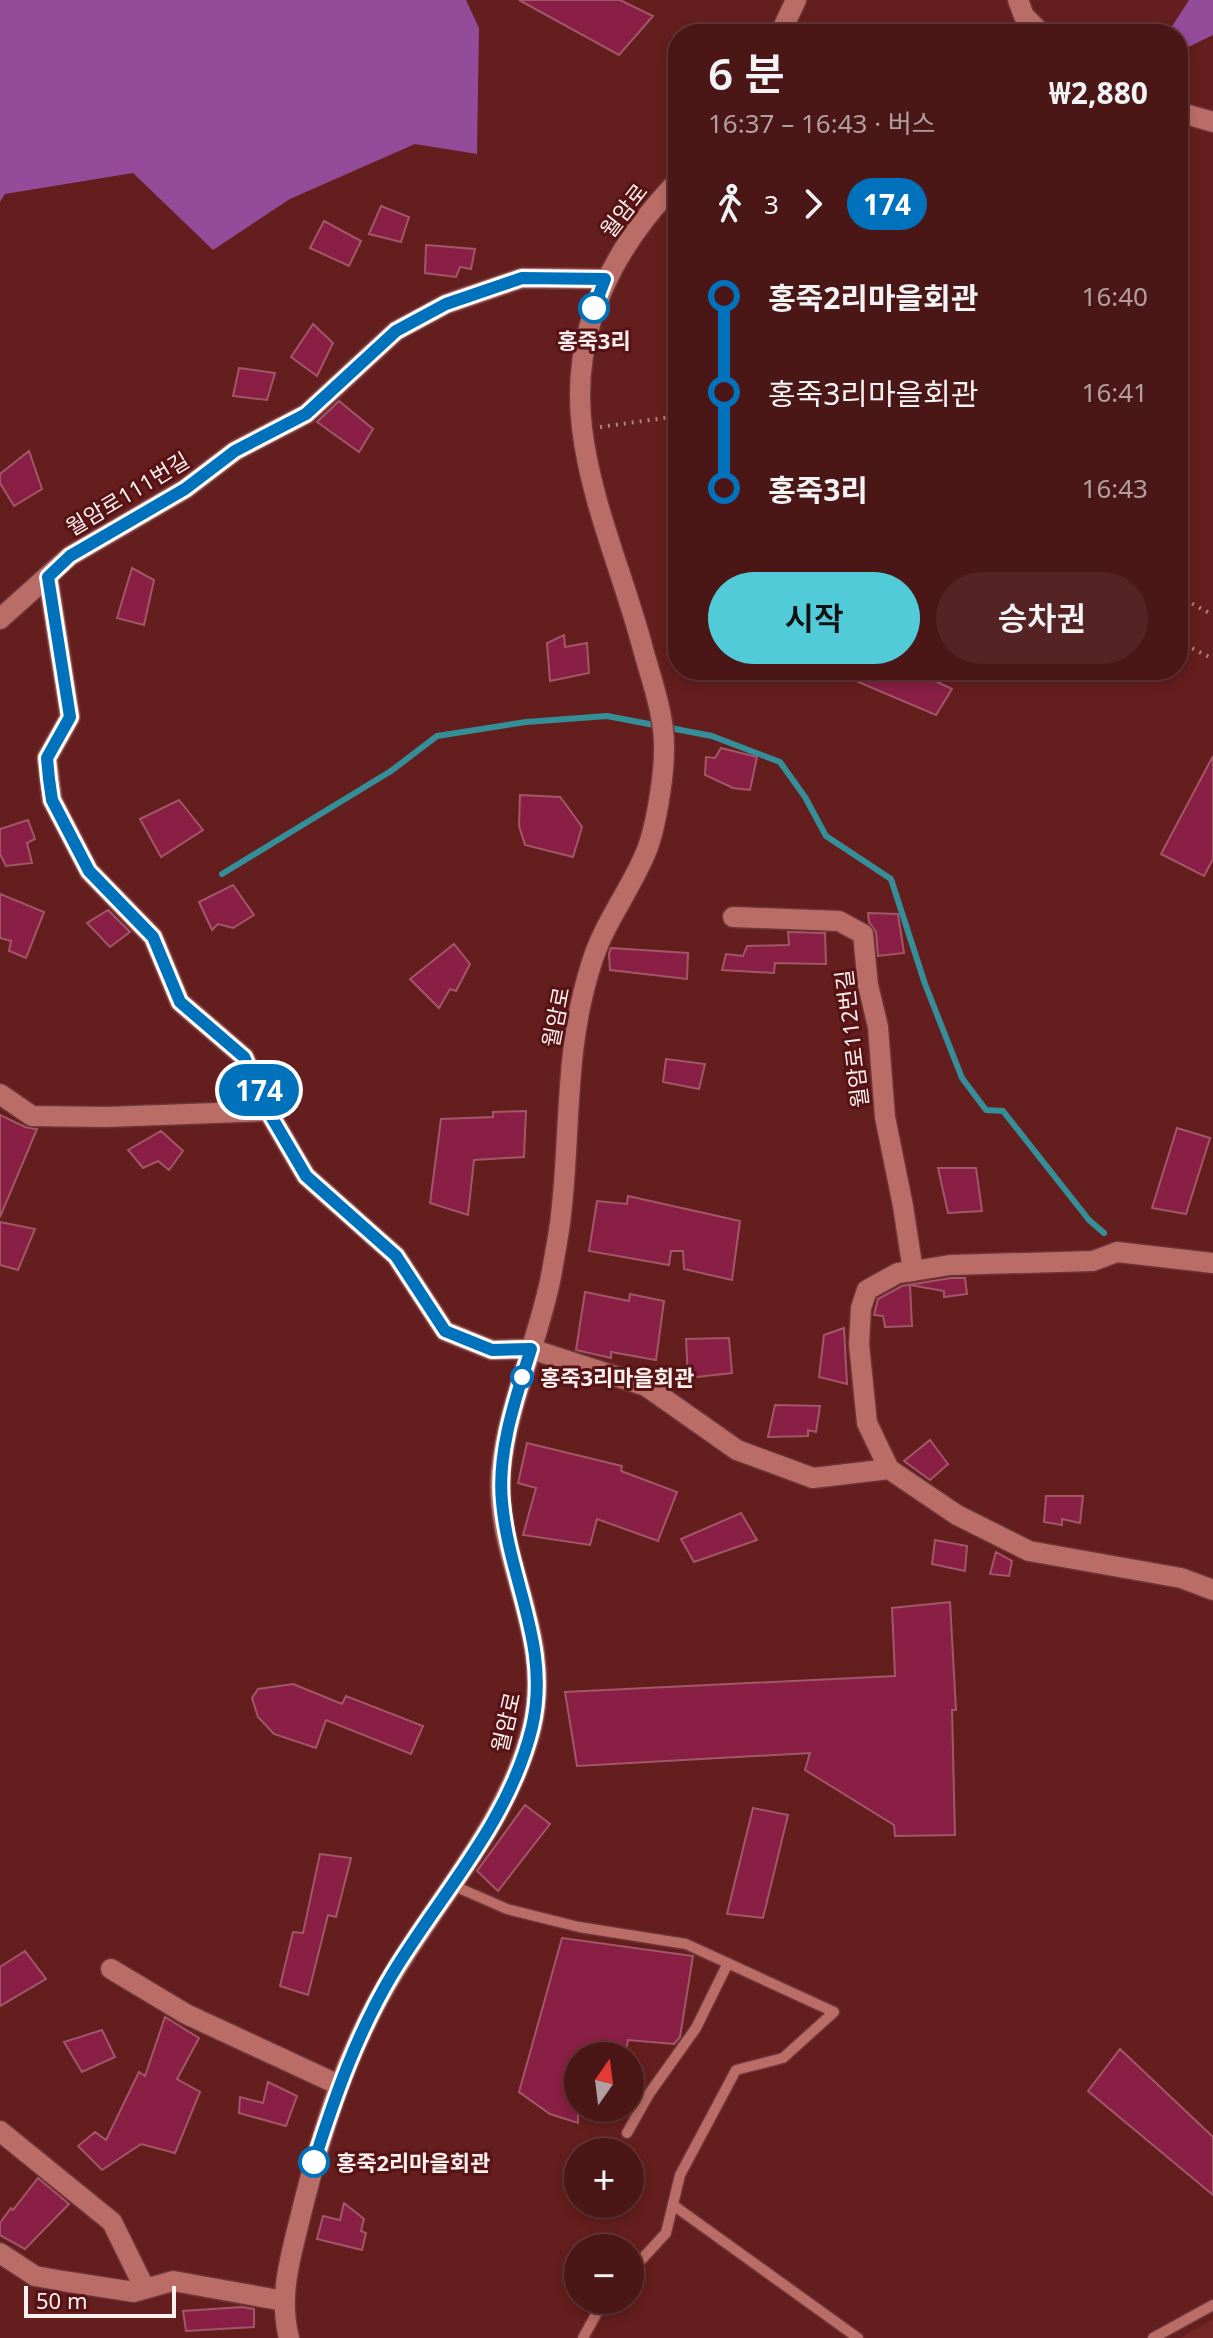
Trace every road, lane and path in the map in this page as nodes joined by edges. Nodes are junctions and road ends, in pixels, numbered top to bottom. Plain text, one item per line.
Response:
1 (796, 0) edge
2 (1018, 0) edge
3 (785, 24) edge
4 (1032, 24) edge
5 (1188, 115) edge
6 (1213, 122) edge
7 (668, 193) edge
8 (605, 279) junction
9 (668, 417) edge
10 (582, 429) junction
11 (48, 577) junction
12 (1188, 601) edge
13 (1213, 615) edge
14 (0, 619) edge
15 (1188, 646) edge
16 (1213, 659) edge
17 (733, 917) dead end
18 (0, 1094) edge
19 (268, 1111) junction
20 (1213, 1263) edge
21 (913, 1271) junction
22 (531, 1349) junction
23 (889, 1469) junction
24 (1213, 1590) edge
25 (452, 1885) junction
26 (728, 1963) junction
27 (111, 1969) dead end
28 (339, 2085) junction
29 (0, 2131) edge
30 (627, 2133) dead end
31 (673, 2205) junction
32 (0, 2253) edge
33 (644, 2257) edge
34 (145, 2289) junction
35 (284, 2301) junction
36 (1213, 2305) edge
37 (596, 2314) edge
38 (289, 2338) edge
39 (583, 2338) edge
40 (858, 2338) edge
41 (1153, 2338) edge

1 - 3 street
2 - 4 street
5 - 6 street
7 - 8 street, 월암로
8 - 10 street, 월암로
8 - 11 street, 월암로111번길
9 - 10 path
10 - 22 street, 월암로
11 - 14 street, 월암로111번길
11 - 19 street
12 - 13 path
15 - 16 path
17 - 21 street, 월암로112번길
18 - 19 street
19 - 22 street
20 - 21 street
21 - 23 street
22 - 23 street
22 - 25 street, 월암로
23 - 24 street
25 - 26 lane
25 - 28 street, 월암로
26 - 30 lane
26 - 31 lane
27 - 28 street
28 - 35 street, 월암로
29 - 34 street
31 - 33 lane
31 - 40 lane
32 - 34 street
34 - 35 street
35 - 38 street, 월암로
36 - 41 lane
37 - 39 lane

